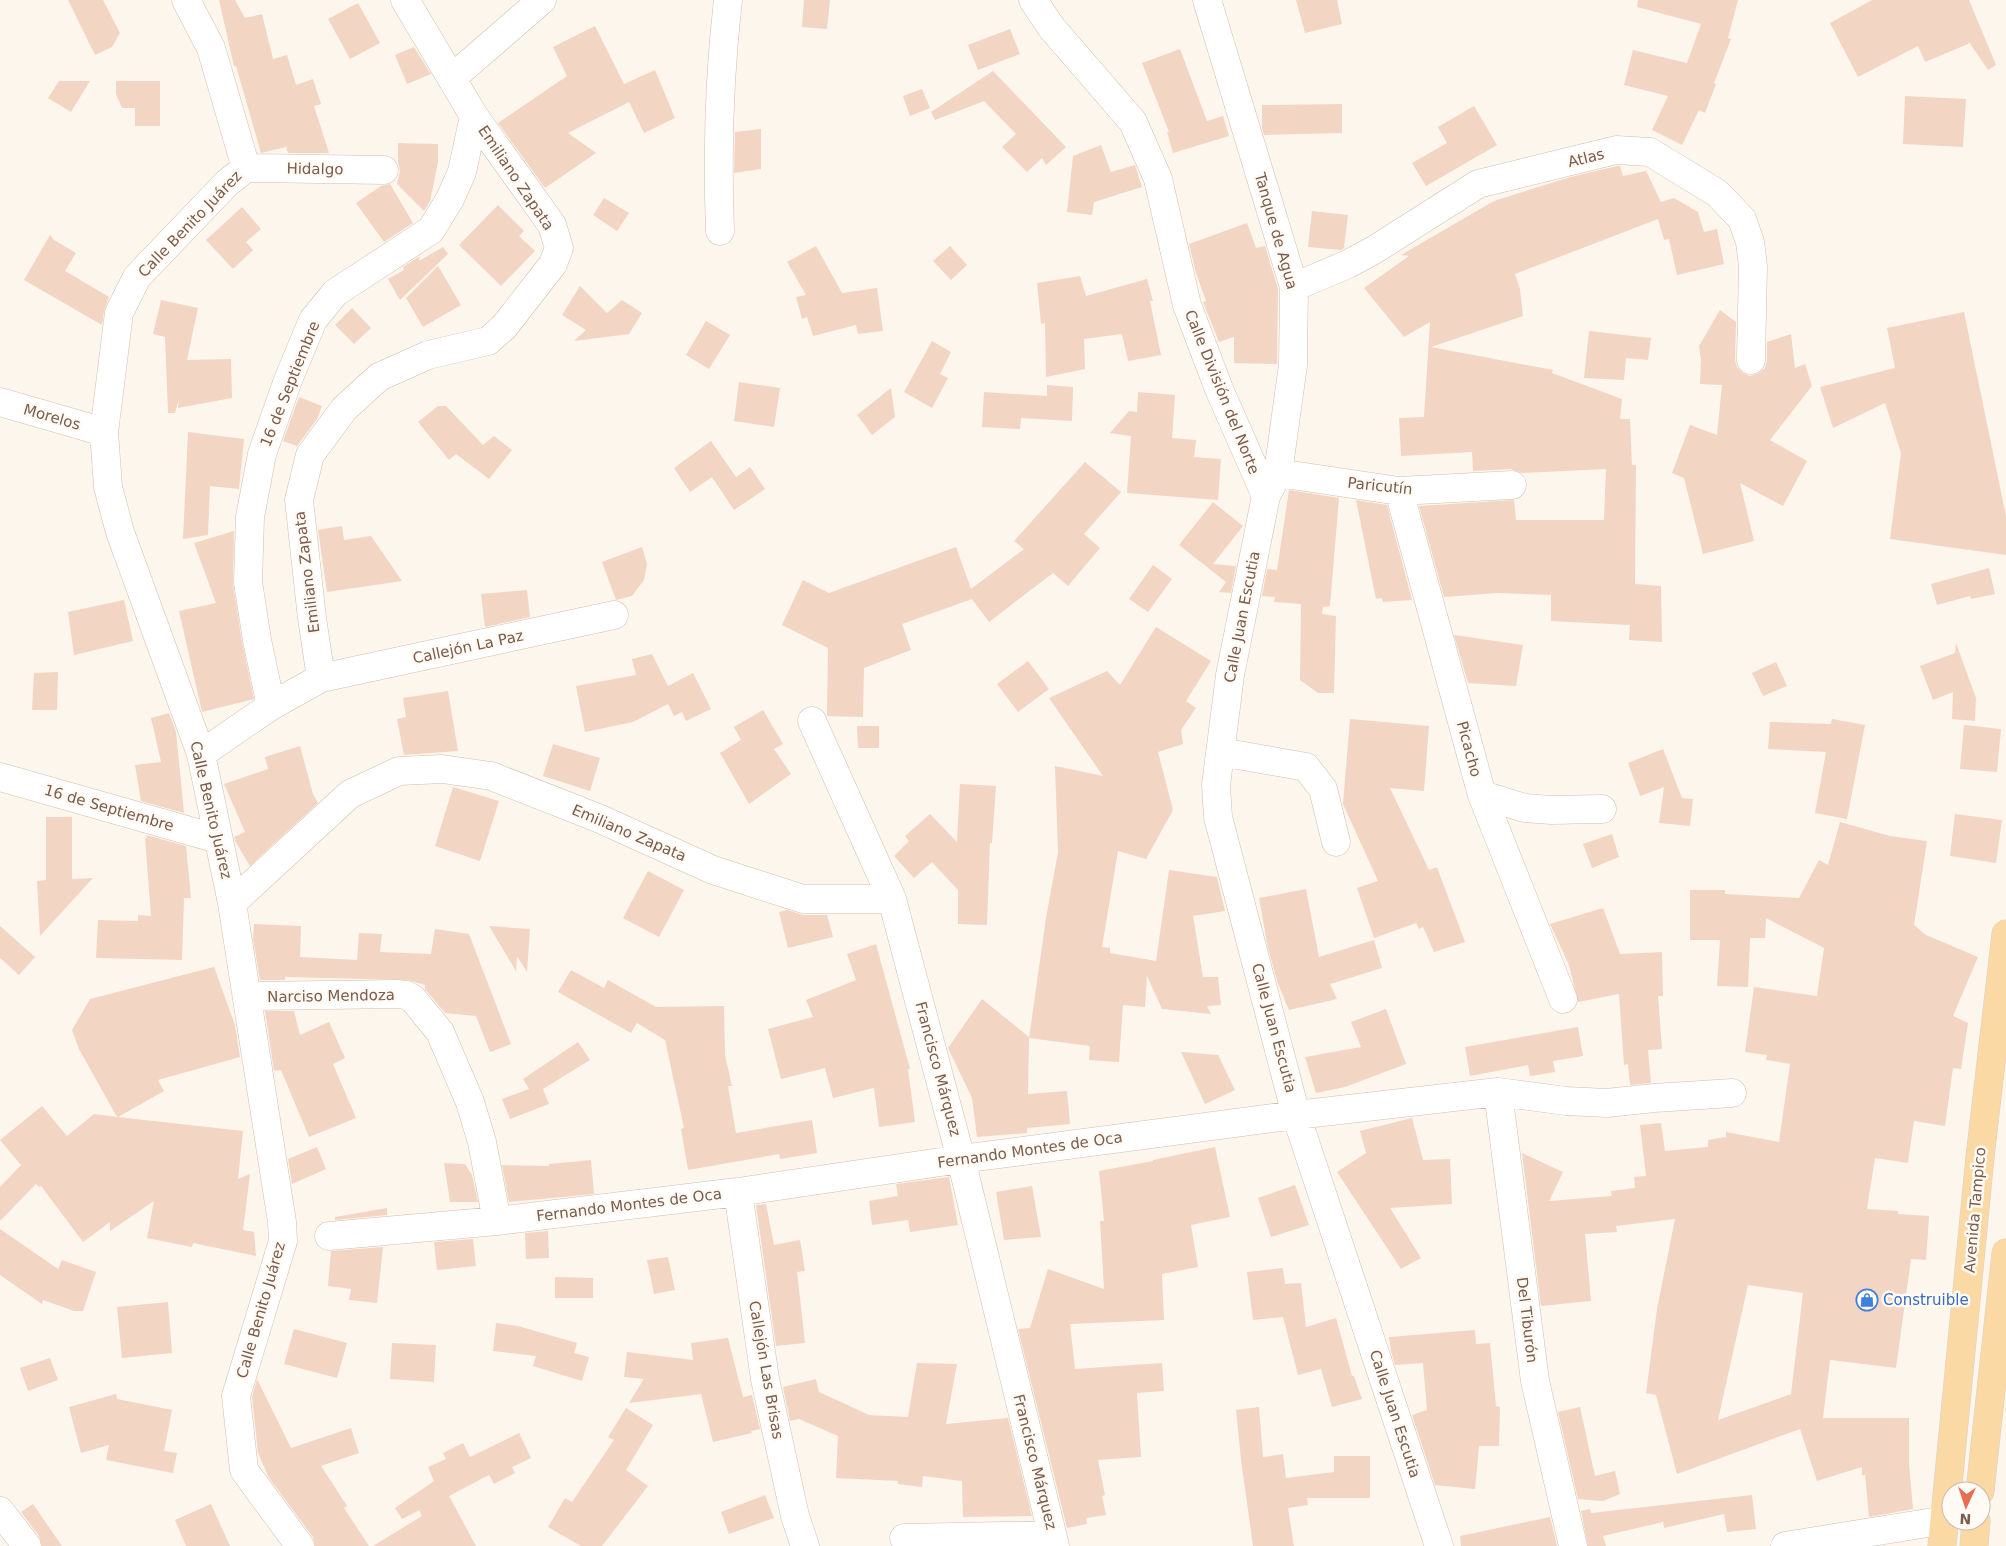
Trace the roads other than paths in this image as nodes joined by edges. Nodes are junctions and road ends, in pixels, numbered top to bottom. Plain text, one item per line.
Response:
1 (186, 0) edge
2 (405, 0) edge
3 (542, 0) edge
4 (728, 0) edge
5 (1033, 0) edge
6 (1207, 0) edge
7 (452, 78) junction
8 (474, 116) junction
9 (246, 168) junction
10 (384, 170) dead end
11 (720, 231) dead end
12 (1294, 287) junction
13 (1751, 360) dead end
14 (0, 402) edge
15 (104, 432) junction
16 (1272, 485) junction
17 (1512, 485) dead end
18 (1399, 491) junction
19 (614, 615) dead end
20 (321, 678) junction
21 (270, 706) junction
22 (812, 721) dead end
23 (1221, 752) junction
24 (201, 754) junction
25 (0, 776) edge
26 (1482, 794) junction
27 (1602, 809) dead end
28 (218, 839) junction
29 (1336, 842) dead end
30 (892, 899) junction
31 (232, 903) junction
32 (2006, 934) edge
33 (247, 996) junction
34 (1563, 999) dead end
35 (1498, 1092) junction
36 (1732, 1093) dead end
37 (1296, 1115) junction
38 (962, 1159) junction
39 (738, 1192) junction
40 (497, 1220) junction
41 (329, 1236) dead end
42 (2006, 1253) edge
43 (1981, 1481) edge
44 (0, 1511) edge
45 (1975, 1531) edge
46 (1944, 1533) edge
47 (904, 1538) dead end
48 (1054, 1540) edge
49 (1793, 1545) edge
50 (27, 1546) edge
51 (300, 1546) edge
52 (805, 1546) edge
53 (1439, 1546) edge
54 (1573, 1546) edge
55 (1974, 1546) edge

1 - 9 street, Calle Benito Juárez
2 - 7 street
3 - 7 street
4 - 11 street
5 - 16 street, Calle División del Norte
6 - 12 street, Tanque de Agua
7 - 8 street
8 - 20 street, Emiliano Zapata
8 - 21 street, 16 de Septiembre
9 - 10 street, Hidalgo
9 - 15 street, Calle Benito Juárez
12 - 13 street, Atlas
12 - 16 street, Tanque de Agua
14 - 15 street, Morelos
15 - 24 street, Calle Benito Juárez
16 - 18 street, Paricutín
16 - 23 street, Calle Juan Escutia
17 - 18 street, Paricutín
18 - 26 street, Picacho
19 - 20 street, Callejón La Paz
20 - 21 street
21 - 24 street
22 - 30 street, Francisco Márquez
23 - 29 street
23 - 37 street, Calle Juan Escutia
24 - 28 street, Calle Benito Juárez
25 - 28 street, 16 de Septiembre
26 - 27 street
26 - 34 street, Picacho
28 - 31 street, Calle Benito Juárez
30 - 31 street, Emiliano Zapata
30 - 38 street, Francisco Márquez
31 - 33 street, Calle Benito Juárez
32 - 46 main road, Avenida Tampico
33 - 40 street, Narciso Mendoza
33 - 51 street, Calle Benito Juárez
35 - 36 street, Fernando Montes de Oca
35 - 37 street, Fernando Montes de Oca
35 - 54 street, Del Tiburón
37 - 38 street, Fernando Montes de Oca
37 - 53 street, Calle Juan Escutia
38 - 39 street, Fernando Montes de Oca
38 - 48 street, Francisco Márquez
39 - 40 street, Fernando Montes de Oca
39 - 52 street, Callejón Las Brisas
40 - 41 street, Fernando Montes de Oca
42 - 43 main road
44 - 50 street
45 - 55 main road
46 - 49 street
47 - 48 street

